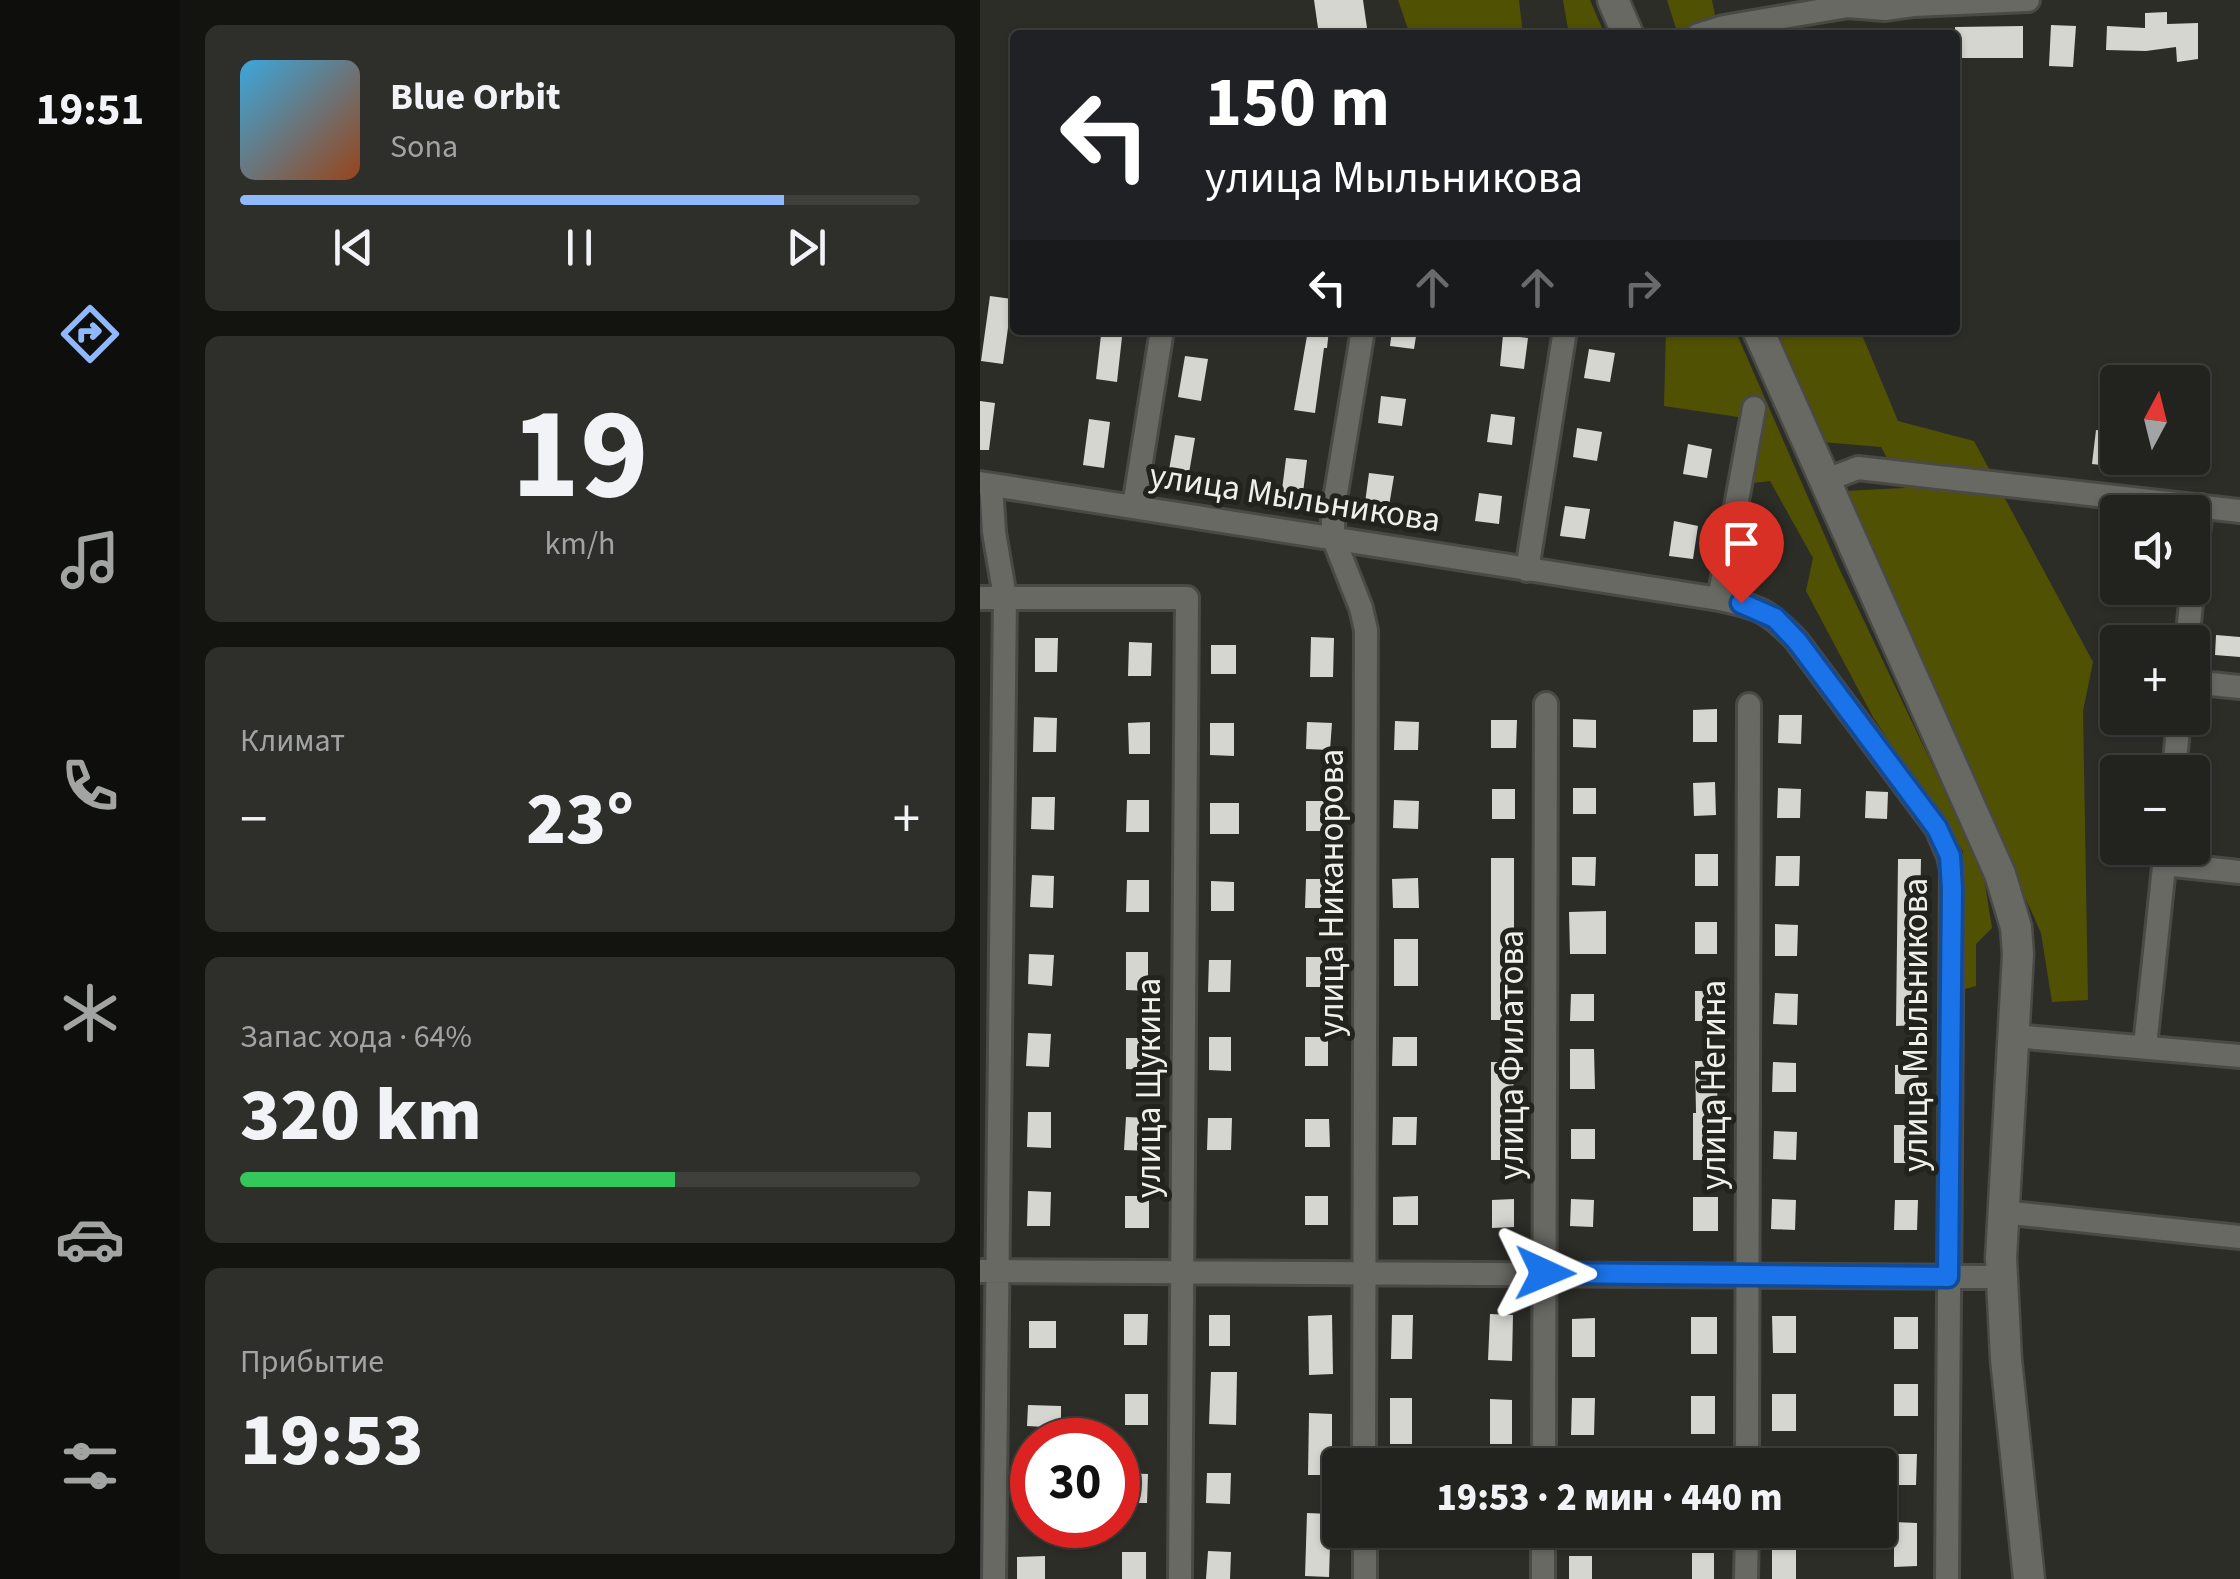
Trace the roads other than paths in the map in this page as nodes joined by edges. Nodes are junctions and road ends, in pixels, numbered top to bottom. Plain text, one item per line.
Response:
1 (1612, 0) edge
2 (2028, 0) edge
3 (1626, 30) edge
4 (1714, 30) edge
5 (1161, 335) edge
6 (1362, 335) edge
7 (1564, 335) edge
8 (1760, 335) edge
9 (1754, 408) dead end
10 (1824, 481) junction
11 (986, 484) edge
12 (2100, 495) edge
13 (1134, 506) junction
14 (2210, 507) edge
15 (2240, 510) edge
16 (1333, 537) junction
17 (1527, 570) junction
18 (1005, 597) junction
19 (980, 598) edge
20 (1719, 599) junction
21 (2210, 684) edge
22 (2240, 687) edge
23 (1546, 704) dead end
24 (1749, 705) dead end
25 (2164, 865) edge
26 (2207, 865) edge
27 (2240, 872) edge
28 (2014, 1036) junction
29 (2145, 1046) junction
30 (2240, 1056) edge
31 (2002, 1212) junction
32 (2240, 1237) edge
33 (989, 1271) edge
34 (1182, 1272) junction
35 (1364, 1272) junction
36 (1545, 1273) junction
37 (1748, 1276) junction
38 (1948, 1277) junction
39 (2002, 1277) junction
40 (1364, 1448) edge
41 (1544, 1448) edge
42 (1747, 1448) edge
43 (1365, 1548) edge
44 (1544, 1548) edge
45 (1747, 1548) edge
46 (994, 1579) edge
47 (1180, 1579) edge
48 (1365, 1579) edge
49 (1543, 1579) edge
50 (1746, 1579) edge
51 (1948, 1579) edge
52 (2029, 1579) edge

1 - 3 street
2 - 4 street
5 - 13 street
6 - 16 street, улица Никанорова
7 - 17 street
8 - 10 street
9 - 20 street
10 - 12 street
10 - 28 street
11 - 13 street, улица Мыльникова
11 - 18 street
13 - 16 street, улица Мыльникова
14 - 15 street
16 - 17 street, улица Мыльникова
16 - 35 street, улица Никанорова
17 - 20 street, улица Мыльникова
18 - 19 street
18 - 33 street
18 - 34 street, улица Щукина
20 - 38 street, улица Мыльникова
21 - 22 street
23 - 36 street, улица Филатова
24 - 37 street, улица Негина
25 - 29 street
26 - 27 street
28 - 29 street
28 - 31 street
29 - 30 street
31 - 32 street
31 - 39 street
33 - 34 street
33 - 46 street
34 - 35 street
34 - 47 street, улица Щукина
35 - 36 street
35 - 40 street, улица Никанорова
36 - 37 street
36 - 41 street, улица Филатова
37 - 38 street
37 - 42 street, улица Негина
38 - 39 street
38 - 51 street, улица Мыльникова
39 - 52 street
43 - 48 street
44 - 49 street
45 - 50 street

